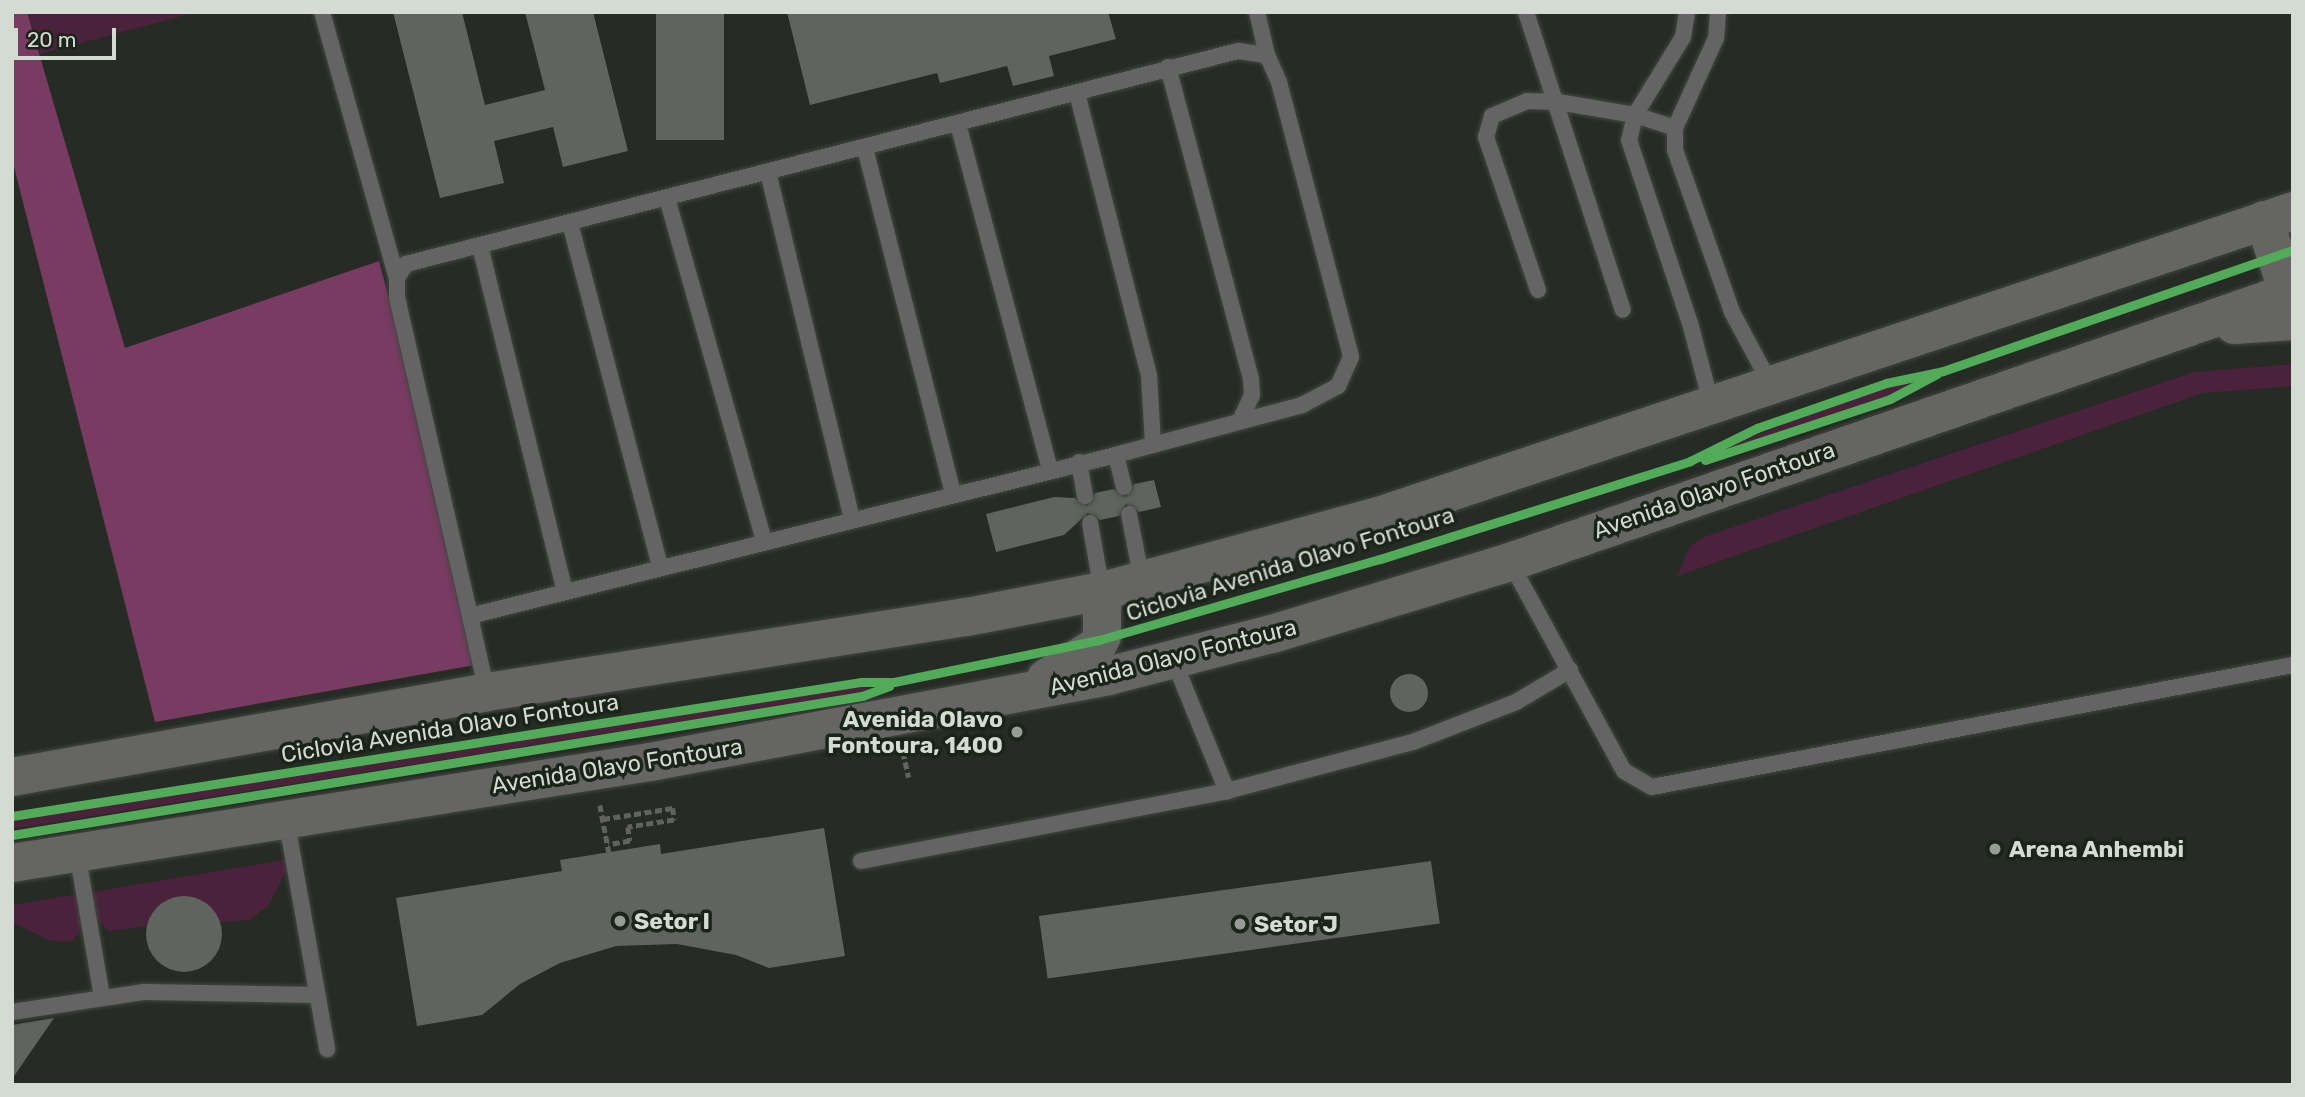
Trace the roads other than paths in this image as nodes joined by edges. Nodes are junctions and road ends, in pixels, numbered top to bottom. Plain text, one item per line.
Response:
1 (323, 12) edge
2 (1257, 12) edge
3 (1526, 12) edge
4 (1687, 12) edge
5 (1718, 12) edge
6 (1267, 55) junction
7 (1168, 67) junction
8 (1077, 93) junction
9 (1558, 102) junction
10 (1635, 115) junction
11 (958, 124) junction
12 (1675, 128) junction
13 (865, 148) junction
14 (768, 172) junction
15 (667, 198) junction
16 (2278, 216) edge
17 (570, 223) junction
18 (480, 247) junction
19 (397, 278) junction
20 (1538, 290) dead end
21 (2291, 301) edge
22 (1623, 310) dead end
23 (1772, 388) junction
24 (1713, 407) junction
25 (1240, 421) junction
26 (1153, 444) junction
27 (1116, 455) junction
28 (1079, 462) junction
29 (1050, 469) junction
30 (1124, 487) dead end
31 (953, 494) junction
32 (1085, 496) dead end
33 (1129, 514) dead end
34 (852, 519) junction
35 (1090, 523) dead end
36 (764, 541) junction
37 (1510, 562) junction
38 (660, 567) junction
39 (1142, 581) junction
40 (565, 591) junction
41 (1102, 591) junction
42 (470, 616) junction
43 (1173, 659) junction
44 (2293, 666) edge
45 (1570, 670) junction
46 (487, 692) junction
47 (1029, 694) junction
48 (12, 778) edge
49 (1227, 791) junction
50 (286, 818) junction
51 (77, 852) junction
52 (861, 861) dead end
53 (12, 863) edge
54 (317, 995) junction
55 (102, 997) junction
56 (12, 1012) edge
57 (327, 1049) dead end

1 - 19 lane
2 - 6 lane
3 - 9 lane
4 - 10 lane
5 - 12 lane
6 - 7 lane
6 - 25 lane
7 - 8 lane
7 - 25 lane
8 - 11 lane
8 - 26 lane
9 - 10 lane
9 - 20 lane
9 - 22 lane
10 - 12 lane
10 - 24 lane
11 - 13 lane
11 - 29 lane
12 - 23 lane
13 - 14 lane
13 - 31 lane
14 - 15 lane
14 - 34 lane
15 - 17 lane
15 - 36 lane
16 - 21 main road
16 - 23 main road
17 - 18 lane
17 - 38 lane
18 - 19 lane
18 - 40 lane
19 - 42 lane
21 - 37 main road, Avenida Olavo Fontoura
23 - 24 main road
24 - 39 main road
25 - 26 lane
26 - 27 lane
27 - 28 lane
27 - 30 lane
28 - 29 lane
28 - 32 lane
29 - 31 lane
31 - 34 lane
33 - 39 lane
34 - 36 lane
35 - 41 lane
36 - 38 lane
37 - 43 main road, Avenida Olavo Fontoura
37 - 45 lane
38 - 40 lane
39 - 41 main road
40 - 42 lane
41 - 46 main road
41 - 47 main road
42 - 46 lane
43 - 47 main road, Avenida Olavo Fontoura
43 - 49 lane
44 - 45 lane
45 - 49 lane
46 - 48 main road
47 - 50 main road, Avenida Olavo Fontoura
49 - 52 lane
50 - 51 main road, Avenida Olavo Fontoura
50 - 54 lane
51 - 53 main road, Avenida Olavo Fontoura
51 - 55 lane
54 - 55 lane
54 - 57 lane
55 - 56 lane

